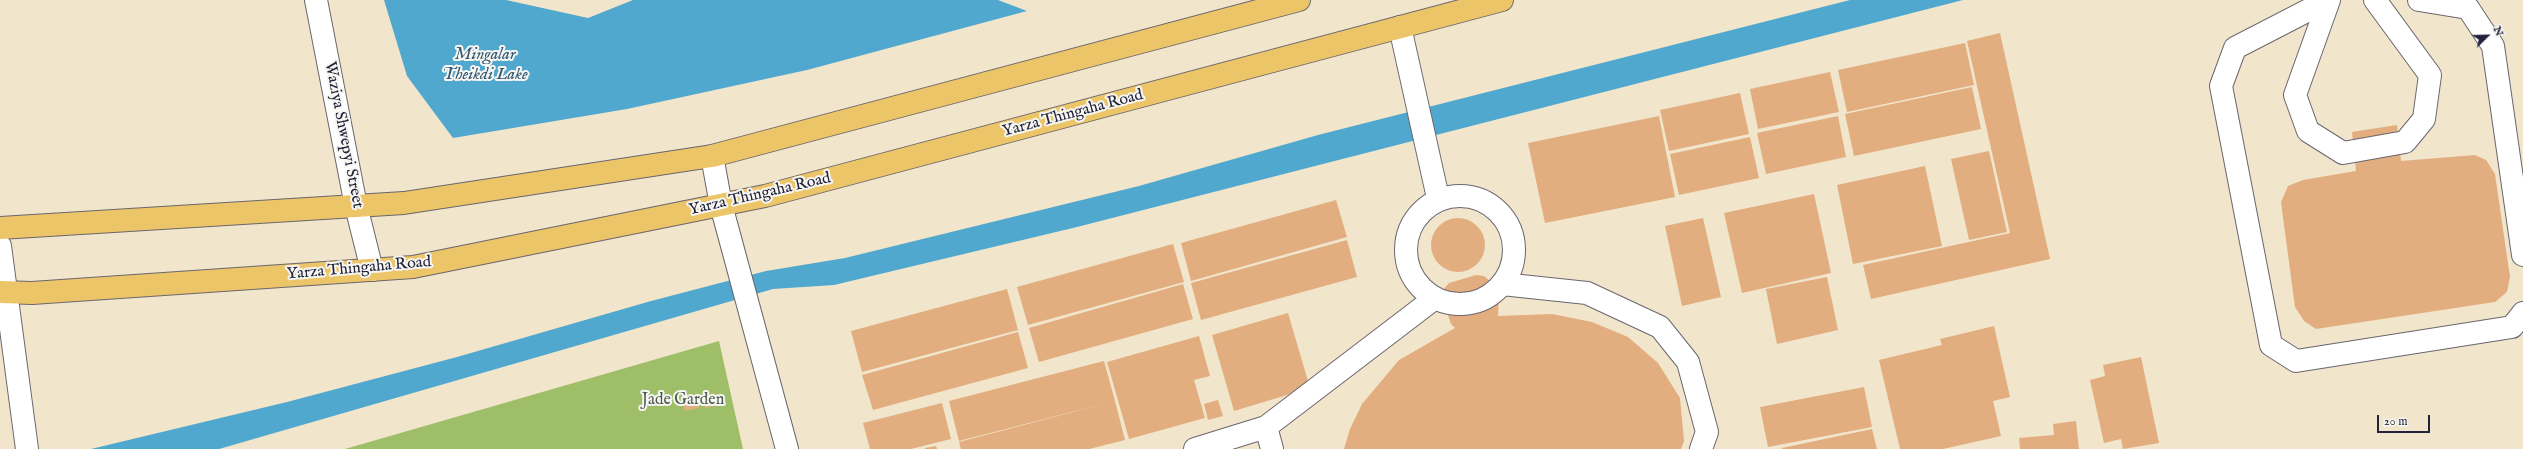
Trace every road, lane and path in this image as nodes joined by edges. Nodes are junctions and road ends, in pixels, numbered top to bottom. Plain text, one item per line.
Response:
1 (316, 0) edge
2 (1299, 0) edge
3 (1502, 0) edge
4 (2329, 0) edge
5 (2375, 0) edge
6 (2418, 0) edge
7 (1457, 6) edge
8 (1400, 27) junction
9 (712, 156) junction
10 (1438, 198) junction
11 (721, 205) junction
12 (356, 206) junction
13 (0, 228) edge
14 (0, 246) edge
15 (2523, 255) edge
16 (372, 270) junction
17 (1502, 284) junction
18 (3, 292) edge
19 (1435, 298) junction
20 (2523, 313) edge
21 (1266, 427) junction
22 (27, 449) edge
23 (787, 449) edge
24 (1194, 449) edge
25 (1272, 449) edge
26 (1701, 449) edge

1 - 12 street, Waziya Shwepyi Street
2 - 9 main road
3 - 7 main road, Yarza Thingaha Road
4 - 5 street
4 - 20 street
6 - 15 street
7 - 8 main road, Yarza Thingaha Road
8 - 10 street
8 - 11 main road, Yarza Thingaha Road
9 - 11 street
9 - 12 main road
10 - 17 street
10 - 19 street
11 - 16 main road, Yarza Thingaha Road
11 - 23 street
12 - 13 main road
12 - 16 street, Waziya Shwepyi Street
14 - 18 street
16 - 18 main road, Yarza Thingaha Road
17 - 19 street
17 - 26 street
18 - 22 street
19 - 21 street
21 - 24 street
21 - 25 street

